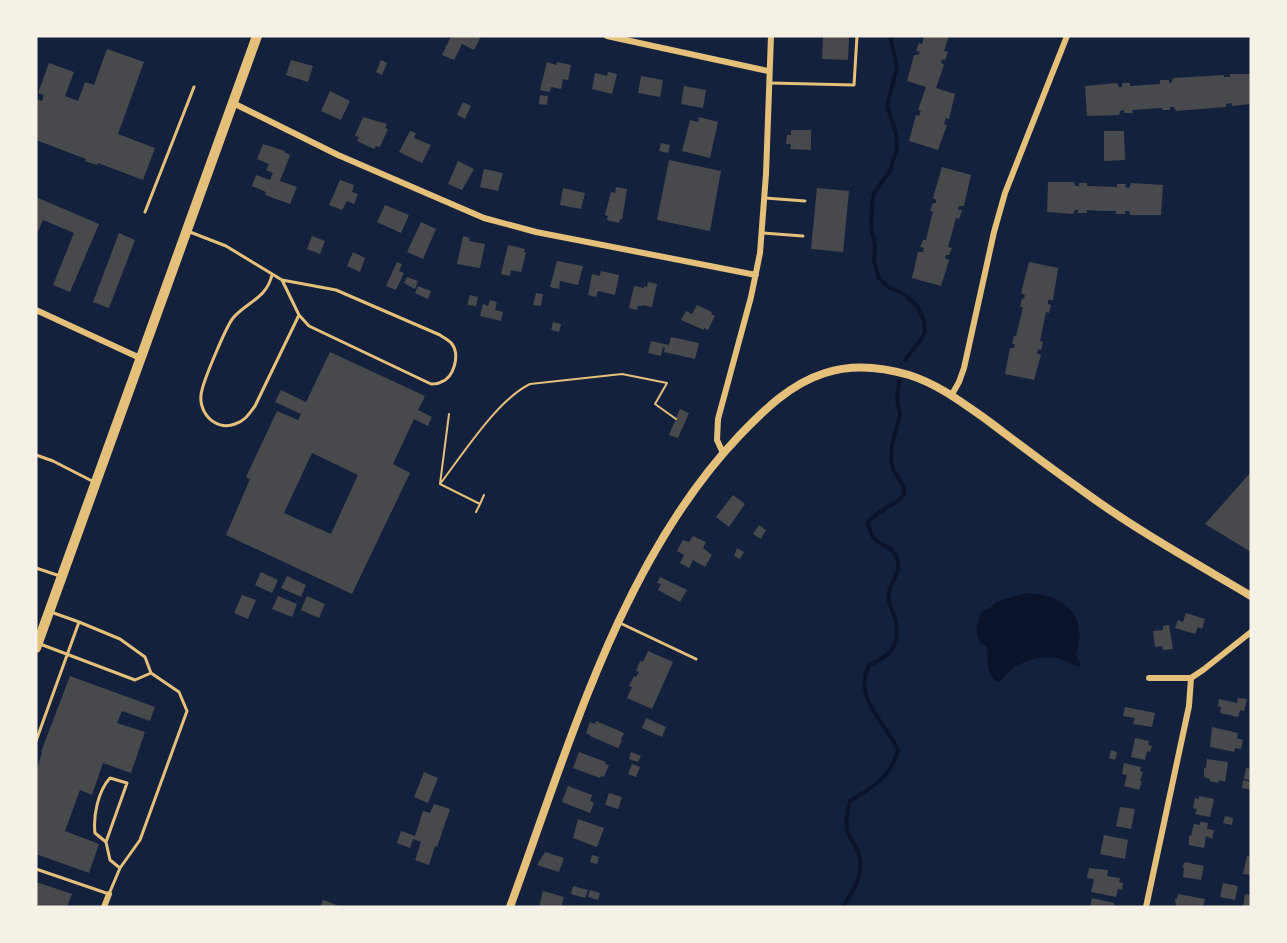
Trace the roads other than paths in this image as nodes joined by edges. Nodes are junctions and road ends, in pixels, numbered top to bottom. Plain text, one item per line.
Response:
1 (257, 36) edge
2 (607, 36) edge
3 (771, 36) edge
4 (857, 36) edge
5 (1067, 36) edge
6 (768, 71) junction
7 (768, 83) junction
8 (194, 87) dead end
9 (232, 103) junction
10 (765, 198) junction
11 (805, 201) dead end
12 (145, 212) dead end
13 (186, 231) junction
14 (763, 233) junction
15 (803, 236) dead end
16 (273, 275) junction
17 (756, 275) junction
18 (282, 279) junction
19 (36, 310) edge
20 (299, 315) junction
21 (140, 358) junction
22 (951, 396) junction
23 (723, 453) junction
24 (36, 455) edge
25 (95, 482) junction
26 (36, 568) edge
27 (62, 577) junction
28 (1251, 596) edge
29 (49, 611) junction
30 (79, 622) junction
31 (619, 622) junction
32 (1251, 632) edge
33 (37, 645) edge
34 (66, 654) junction
35 (696, 659) dead end
36 (151, 673) junction
37 (1149, 678) dead end
38 (1191, 678) junction
39 (36, 741) edge
40 (106, 842) junction
41 (120, 868) junction
42 (36, 869) edge
43 (109, 894) junction
44 (104, 907) edge
45 (510, 907) edge
46 (1146, 907) edge

1 - 9 main road
2 - 6 street
3 - 6 street
4 - 7 lane
5 - 22 street
6 - 7 street
7 - 10 street
8 - 12 lane
9 - 13 main road
9 - 17 street
10 - 11 lane
10 - 14 street
13 - 16 lane
13 - 21 main road
14 - 15 lane
14 - 17 street
16 - 18 lane
16 - 20 lane
17 - 23 street
18 - 20 lane
18 - 20 lane
19 - 21 street
21 - 25 main road
22 - 23 street
22 - 28 street
23 - 31 street
24 - 25 lane
25 - 27 main road
26 - 27 lane
27 - 29 main road
29 - 30 lane
29 - 33 main road
30 - 34 lane
30 - 36 lane
31 - 35 lane
31 - 45 street
32 - 38 street
33 - 34 lane
34 - 36 lane
34 - 39 lane
36 - 41 lane
37 - 38 street
38 - 46 street
40 - 40 lane
40 - 41 lane
41 - 43 lane
42 - 43 lane
43 - 44 street

